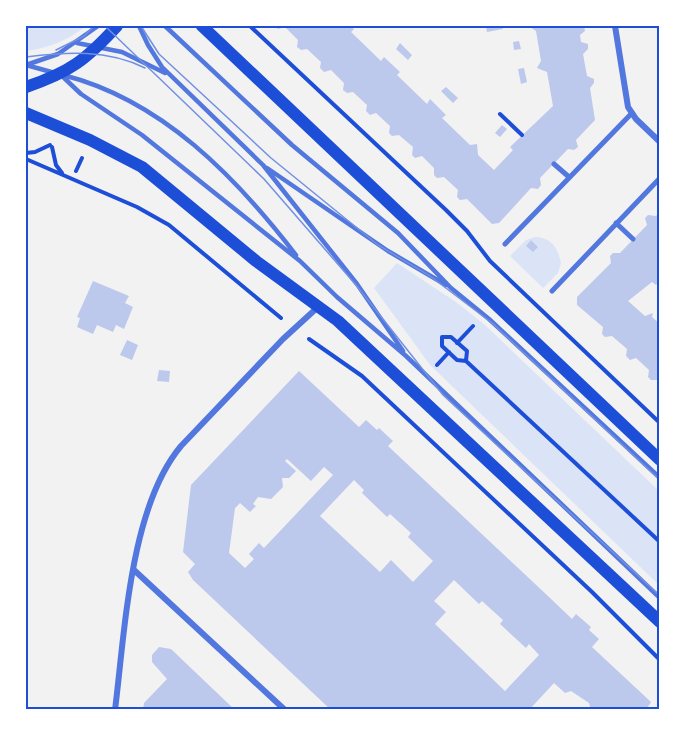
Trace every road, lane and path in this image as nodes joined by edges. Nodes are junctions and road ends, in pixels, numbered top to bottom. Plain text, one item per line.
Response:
1 (98, 26) edge
2 (117, 26) edge
3 (139, 26) edge
4 (165, 26) edge
5 (202, 26) edge
6 (250, 26) edge
7 (615, 26) edge
8 (77, 43) junction
9 (98, 46) junction
10 (26, 65) edge
11 (61, 75) junction
12 (170, 76) junction
13 (26, 87) edge
14 (26, 113) edge
15 (632, 113) junction
16 (500, 114) dead end
17 (522, 135) dead end
18 (660, 142) edge
19 (26, 153) edge
20 (26, 159) edge
21 (554, 164) dead end
22 (263, 165) junction
23 (62, 174) junction
24 (568, 177) junction
25 (660, 178) edge
26 (616, 223) junction
27 (633, 239) dead end
28 (505, 244) dead end
29 (300, 261) junction
30 (451, 288) junction
31 (552, 291) dead end
32 (319, 306) junction
33 (294, 328) junction
34 (406, 356) junction
35 (466, 361) junction
36 (660, 423) edge
37 (660, 460) edge
38 (660, 478) edge
39 (660, 542) edge
40 (134, 570) junction
41 (660, 598) edge
42 (660, 622) edge
43 (660, 660) edge
44 (115, 710) edge
45 (285, 710) edge

1 - 8 lane
2 - 9 main road
3 - 12 lane
4 - 30 lane
5 - 37 main road
6 - 36 path
7 - 15 street
8 - 9 lane
8 - 10 lane
9 - 11 main road
9 - 12 lane
10 - 11 lane
11 - 13 main road
11 - 29 lane
11 - 29 lane
12 - 22 lane
14 - 32 main road
15 - 18 street
15 - 24 street
16 - 17 path
19 - 23 path
20 - 23 path
21 - 24 street
22 - 30 lane
22 - 34 lane
23 - 33 path
24 - 28 street
25 - 26 street
26 - 27 street
26 - 31 street
29 - 34 lane
30 - 38 lane
32 - 33 street
32 - 42 main road
33 - 40 street
33 - 43 path
34 - 41 lane
35 - 35 path
35 - 39 path
40 - 44 street
40 - 45 street

